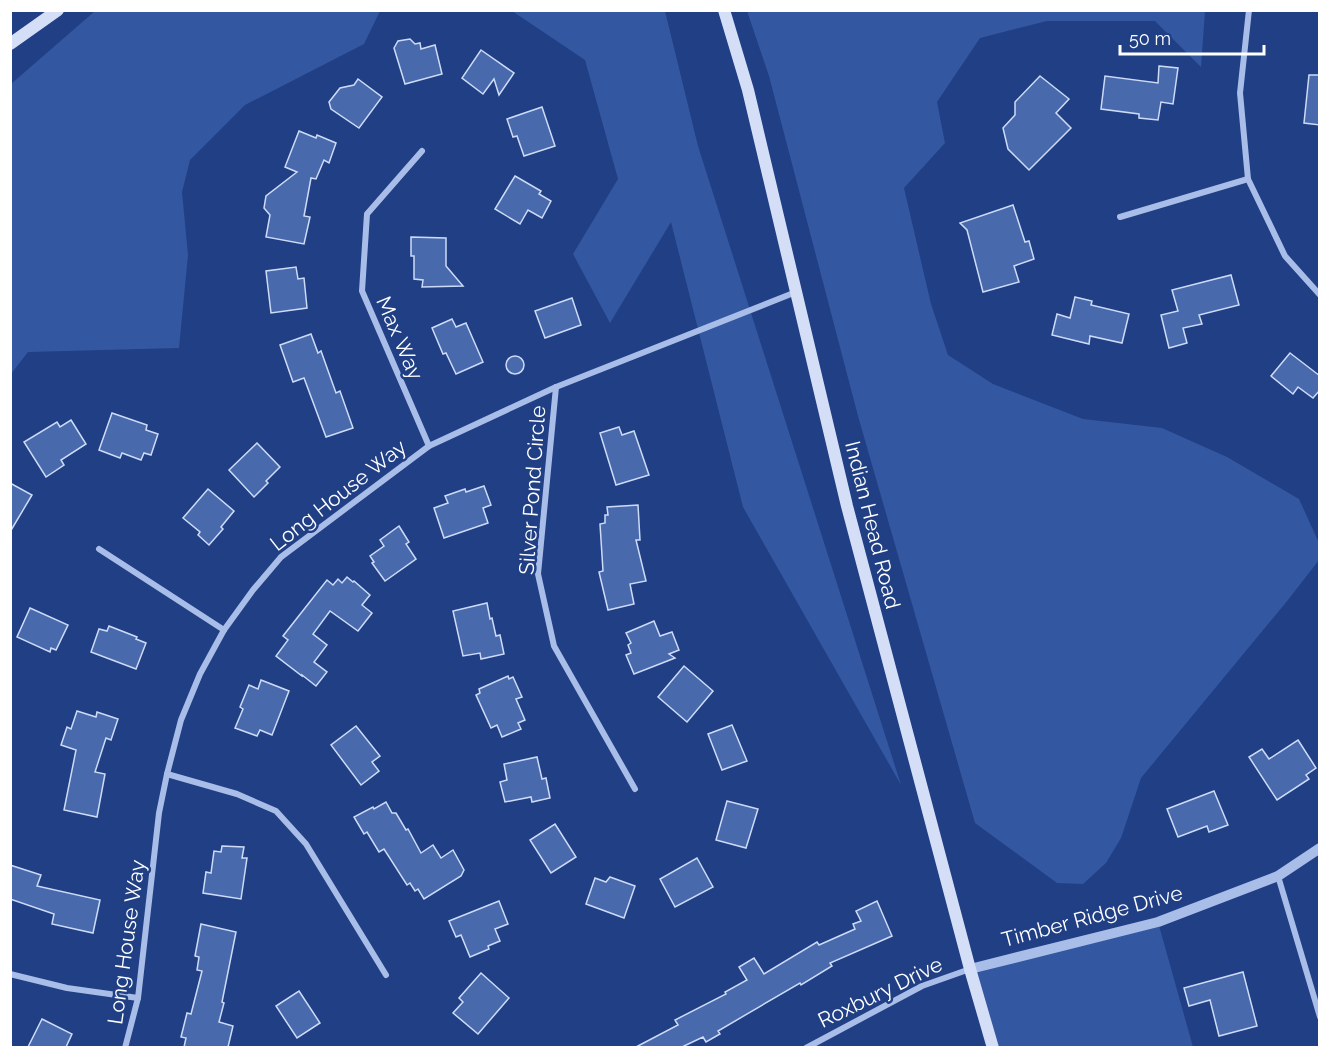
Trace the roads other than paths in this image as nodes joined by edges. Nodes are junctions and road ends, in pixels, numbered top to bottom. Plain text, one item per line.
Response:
1 (57, 10) edge
2 (724, 10) edge
3 (1249, 10) edge
4 (10, 44) edge
5 (422, 151) dead end
6 (1248, 179) junction
7 (1120, 217) dead end
8 (796, 292) junction
9 (1320, 295) edge
10 (556, 387) junction
11 (429, 446) junction
12 (99, 549) dead end
13 (224, 630) junction
14 (167, 774) junction
15 (635, 789) dead end
16 (1320, 848) edge
17 (1278, 876) junction
18 (970, 969) junction
19 (10, 974) edge
20 (386, 975) dead end
21 (138, 998) junction
22 (1320, 1017) edge
23 (125, 1047) edge
24 (806, 1047) edge
25 (993, 1047) edge

1 - 4 main road
2 - 8 main road, Indian Head Road
3 - 6 street
5 - 11 street, Max Way
6 - 7 street
6 - 9 street
8 - 10 street, Long House Way
8 - 18 main road, Indian Head Road
10 - 11 street, Long House Way
10 - 15 street, Silver Pond Circle
11 - 13 street, Long House Way
12 - 13 street
13 - 14 street, Long House Way
14 - 20 street
14 - 21 street, Long House Way
16 - 17 street, Timber Ridge Drive
17 - 18 street, Timber Ridge Drive
17 - 22 street
18 - 24 street, Roxbury Drive
18 - 25 main road, Indian Head Road
19 - 21 street
21 - 23 street, Long House Way

